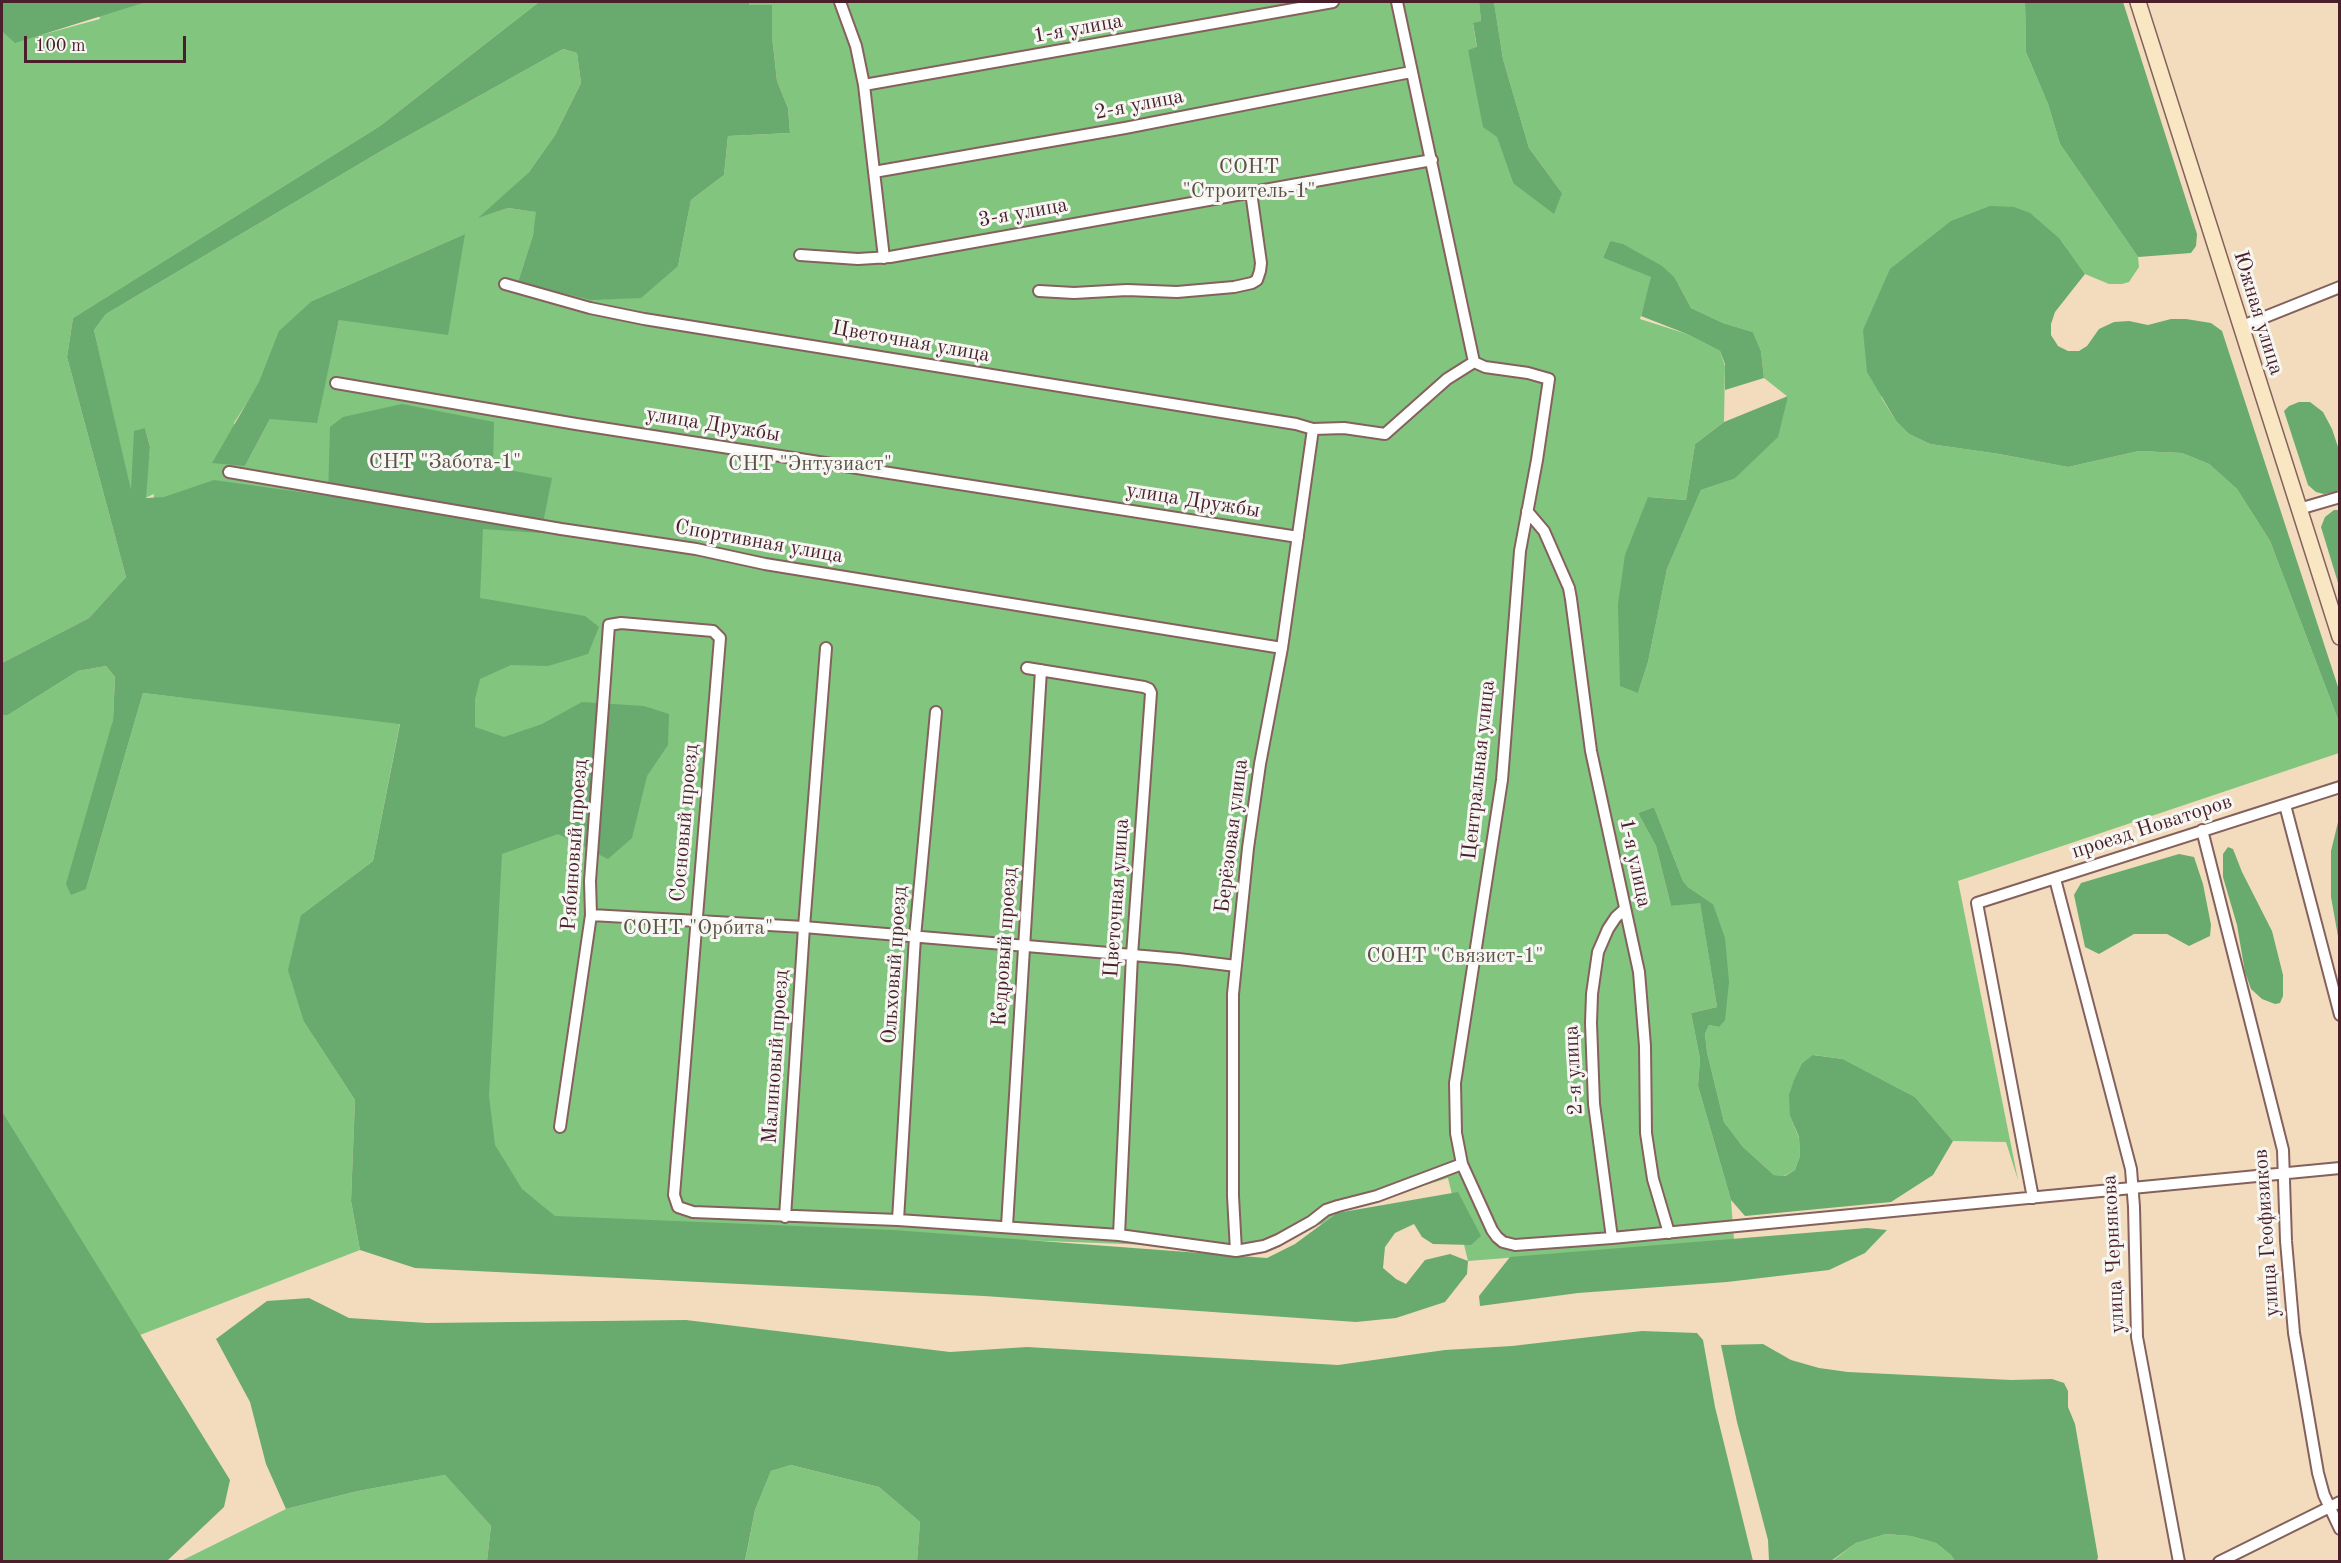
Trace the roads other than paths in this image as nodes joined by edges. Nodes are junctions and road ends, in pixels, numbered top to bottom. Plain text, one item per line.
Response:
1 (840, 2) edge
2 (1333, 2) edge
3 (1397, 2) edge
4 (2138, 2) edge
5 (1412, 72) junction
6 (864, 85) junction
7 (1432, 160) junction
8 (874, 172) junction
9 (1251, 192) junction
10 (800, 255) dead end
11 (884, 258) junction
12 (505, 284) dead end
13 (2340, 287) edge
14 (1039, 291) dead end
15 (2240, 327) junction
16 (1474, 362) junction
17 (336, 383) dead end
18 (1313, 429) junction
19 (229, 472) dead end
20 (2340, 497) edge
21 (2299, 509) junction
22 (1527, 511) junction
23 (1298, 537) junction
24 (669, 628) joint
25 (2339, 631) edge
26 (826, 648) dead end
27 (1282, 648) junction
28 (1027, 668) dead end
29 (1041, 670) junction
30 (936, 712) dead end
31 (2340, 788) edge
32 (2285, 805) junction
33 (2202, 830) junction
34 (2055, 879) junction
35 (1625, 909) junction
36 (591, 915) junction
37 (696, 920) junction
38 (804, 927) junction
39 (915, 937) junction
40 (1025, 947) junction
41 (1132, 955) junction
42 (1236, 966) junction
43 (2340, 1015) edge
44 (560, 1127) dead end
45 (1462, 1164) junction
46 (2340, 1168) edge
47 (2284, 1174) junction
48 (2134, 1189) junction
49 (2033, 1198) junction
50 (785, 1217) junction
51 (898, 1220) junction
52 (1007, 1226) junction
53 (1670, 1233) junction
54 (1119, 1235) junction
55 (1612, 1238) junction
56 (1236, 1251) junction
57 (2340, 1502) edge
58 (2329, 1507) junction
59 (2340, 1528) edge
60 (2179, 1562) edge
61 (2218, 1562) edge

1 - 6 street
2 - 6 street, 1-я улица
3 - 5 street
4 - 15 main road, Южная улица
5 - 7 street
5 - 8 street, 2-я улица
6 - 8 street
7 - 9 street, 3-я улица
7 - 16 street
8 - 11 street
9 - 11 street, 3-я улица
9 - 14 street
10 - 11 street, 3-я улица
12 - 18 street, Цветочная улица
13 - 15 street
15 - 21 main road, Южная улица
16 - 18 street, Цветочная улица
16 - 22 street, Центральная улица
17 - 23 street, улица Дружбы
18 - 23 street, Берёзовая улица
19 - 27 street, Спортивная улица
20 - 21 street
21 - 25 main road, Южная улица
22 - 35 street, 1-я улица
22 - 45 street, Центральная улица
23 - 27 street, Берёзовая улица
24 - 36 street, Рябиновый проезд
24 - 37 street, Сосновый проезд
26 - 38 street, Малиновый проезд
27 - 42 street, Берёзовая улица
28 - 29 street, Цветочная улица
29 - 40 street, Кедровый проезд
29 - 41 street, Цветочная улица
30 - 39 street, Ольховый проезд
31 - 32 street, проезд Новаторов
32 - 33 street, проезд Новаторов
32 - 43 street
33 - 34 street, проезд Новаторов
33 - 47 street, улица Геофизиков
34 - 48 street, улица Чернякова
34 - 49 street, проезд Новаторов
35 - 53 street, 1-я улица
35 - 55 street, 2-я улица
36 - 37 street
36 - 44 street, Рябиновый проезд
37 - 38 street
37 - 50 street, Сосновый проезд
38 - 39 street
38 - 50 street, Малиновый проезд
39 - 40 street
39 - 51 street, Ольховый проезд
40 - 41 street
40 - 52 street, Кедровый проезд
41 - 42 street
41 - 54 street, Цветочная улица
42 - 56 street, Берёзовая улица
45 - 55 street, Центральная улица
45 - 56 street
46 - 47 street, Центральная улица
47 - 48 street, Центральная улица
47 - 58 street, улица Геофизиков
48 - 49 street, Центральная улица
48 - 60 street, улица Чернякова
49 - 53 street, Центральная улица
50 - 51 street
51 - 52 street
52 - 54 street
53 - 55 street, Центральная улица
54 - 56 street
57 - 58 street
58 - 59 street, улица Геофизиков
58 - 61 street

